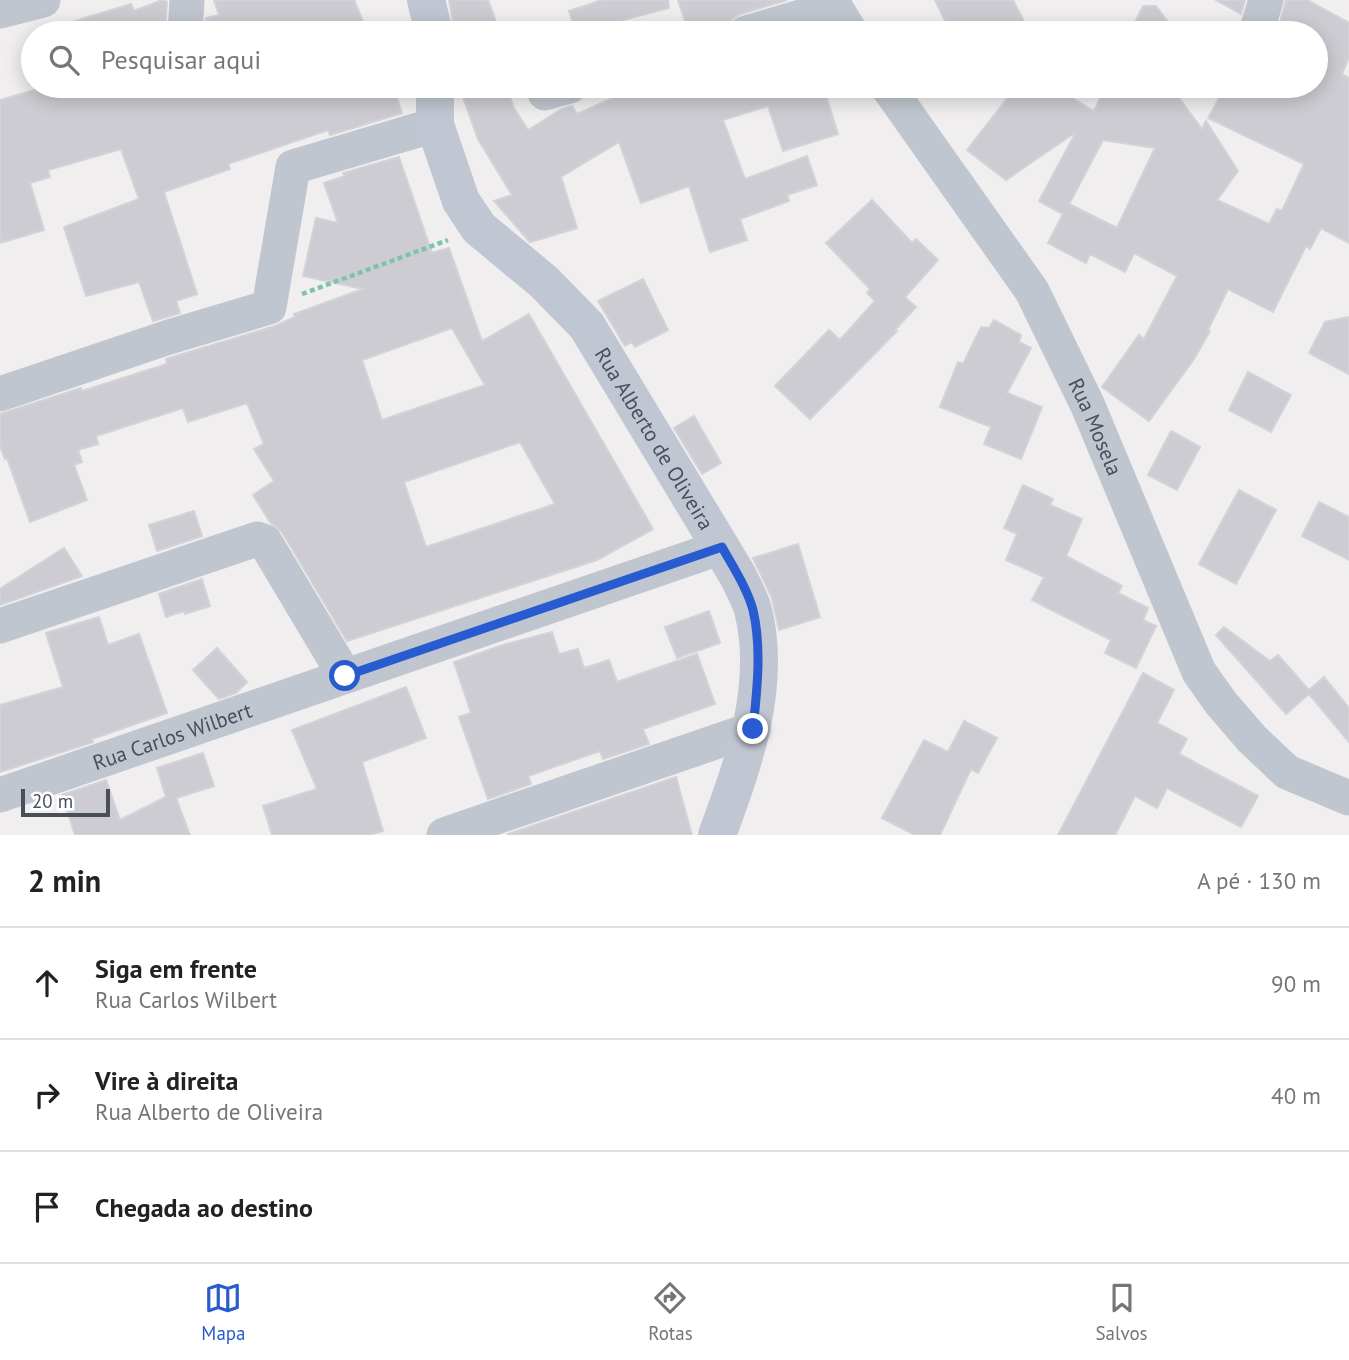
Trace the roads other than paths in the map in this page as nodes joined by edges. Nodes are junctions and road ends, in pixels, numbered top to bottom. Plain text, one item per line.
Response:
1 (43, 0) edge
2 (187, 0) edge
3 (426, 0) edge
4 (1266, 0) edge
5 (0, 11) edge
6 (839, 13) edge
7 (186, 21) edge
8 (431, 21) edge
9 (802, 21) edge
10 (1260, 21) edge
11 (435, 98) edge
12 (895, 98) edge
13 (435, 125) junction
14 (0, 394) edge
15 (722, 547) junction
16 (0, 626) edge
17 (345, 676) junction
18 (753, 729) junction
19 (1287, 772) junction
20 (1349, 774) edge
21 (0, 795) edge
22 (1349, 798) edge
23 (444, 835) edge
24 (717, 835) edge

1 - 5 street
2 - 7 street
3 - 8 street
4 - 10 street
6 - 9 street
11 - 13 street, Rua Alberto de Oliveira
12 - 19 street, Rua Mosela
13 - 14 street
13 - 15 street, Rua Alberto de Oliveira
15 - 17 street, Rua Carlos Wilbert
15 - 18 street, Rua Alberto de Oliveira
16 - 17 street
17 - 21 street, Rua Carlos Wilbert
18 - 23 street
18 - 24 street, Rua Alberto de Oliveira
19 - 20 street
19 - 22 street

